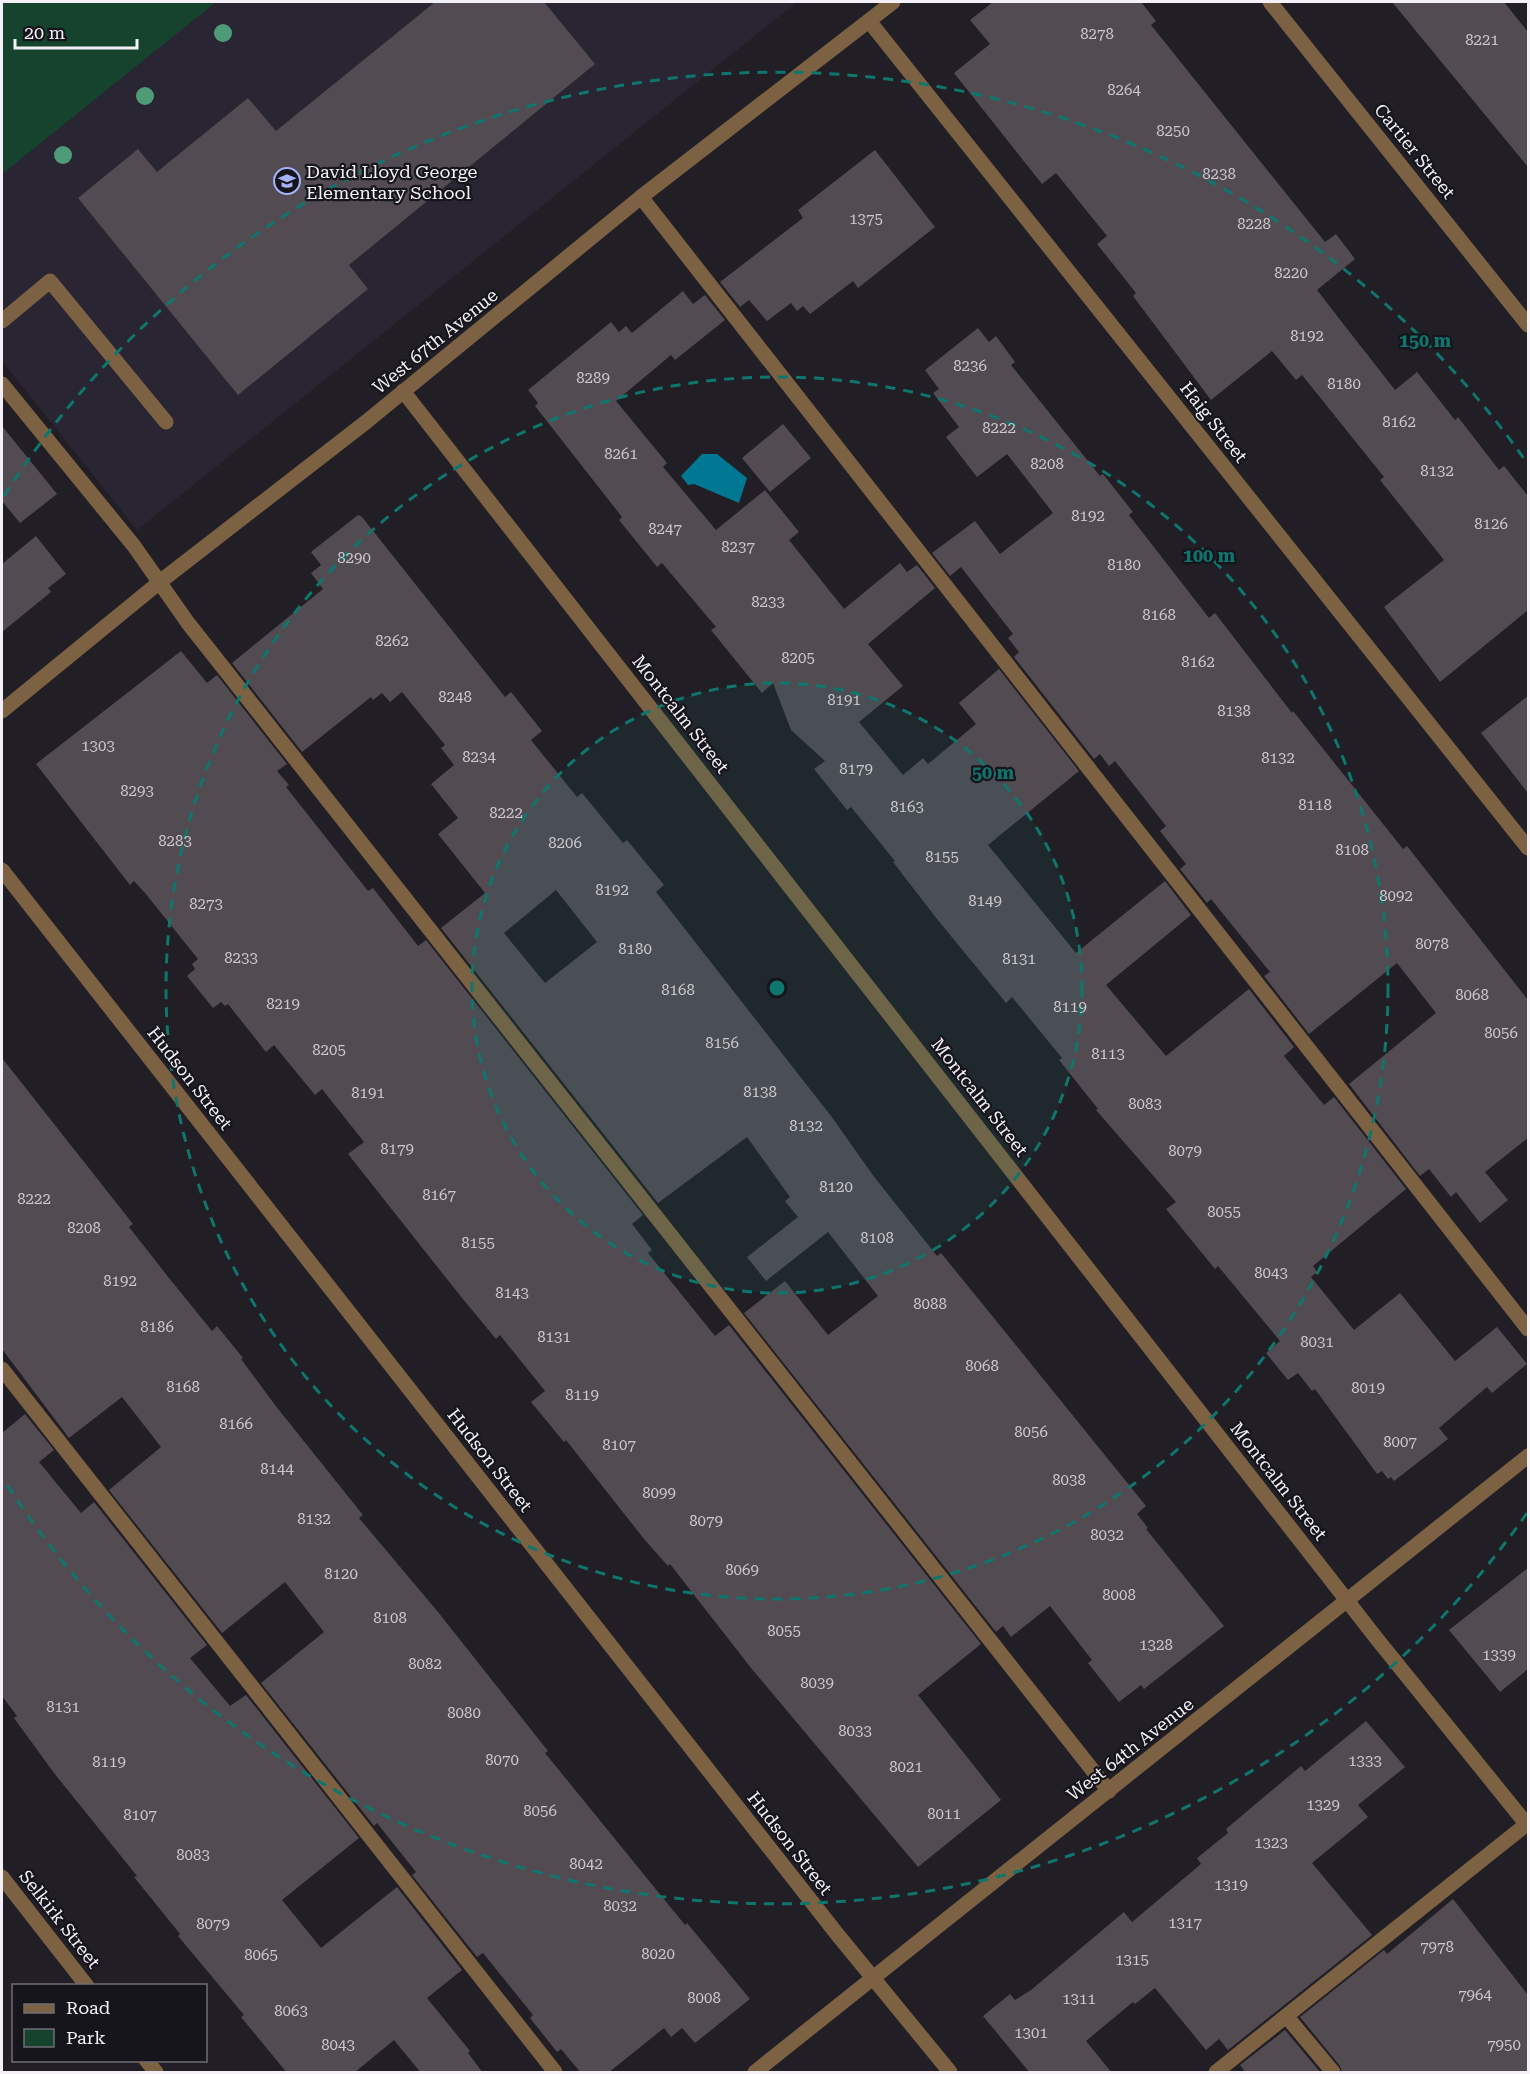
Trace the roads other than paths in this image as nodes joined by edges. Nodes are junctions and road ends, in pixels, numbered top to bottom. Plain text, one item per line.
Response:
1 (893, 2) edge
2 (1270, 2) edge
3 (868, 21) junction
4 (642, 197) junction
5 (2, 321) edge
6 (1528, 325) edge
7 (2, 384) edge
8 (403, 391) junction
9 (166, 422) dead end
10 (161, 581) junction
11 (2, 711) edge
12 (1528, 848) edge
13 (2, 870) edge
14 (1528, 1329) edge
15 (2, 1369) edge
16 (1528, 1456) edge
17 (1348, 1601) junction
18 (1108, 1791) junction
19 (1528, 1824) edge
20 (2, 1877) edge
21 (873, 1978) junction
22 (85, 1984) edge
23 (1287, 2017) junction
24 (555, 2073) edge
25 (755, 2073) edge
26 (950, 2073) edge
27 (1216, 2073) edge
28 (1333, 2073) edge

1 - 3 street, West 67th Avenue
2 - 6 street, Cartier Street
3 - 4 street, West 67th Avenue
3 - 12 street, Haig Street
4 - 8 street, West 67th Avenue
4 - 14 street
5 - 9 street
7 - 10 street
8 - 10 street, West 67th Avenue
8 - 17 street, Montcalm Street
10 - 11 street, West 67th Avenue
10 - 18 street
13 - 21 street, Hudson Street
15 - 24 street
16 - 17 street, West 64th Avenue
17 - 18 street, West 64th Avenue
17 - 19 street, Montcalm Street
18 - 21 street, West 64th Avenue
19 - 23 street
20 - 22 street, Selkirk Street
21 - 25 street, West 64th Avenue
21 - 26 street, Hudson Street
23 - 27 street
23 - 28 street

